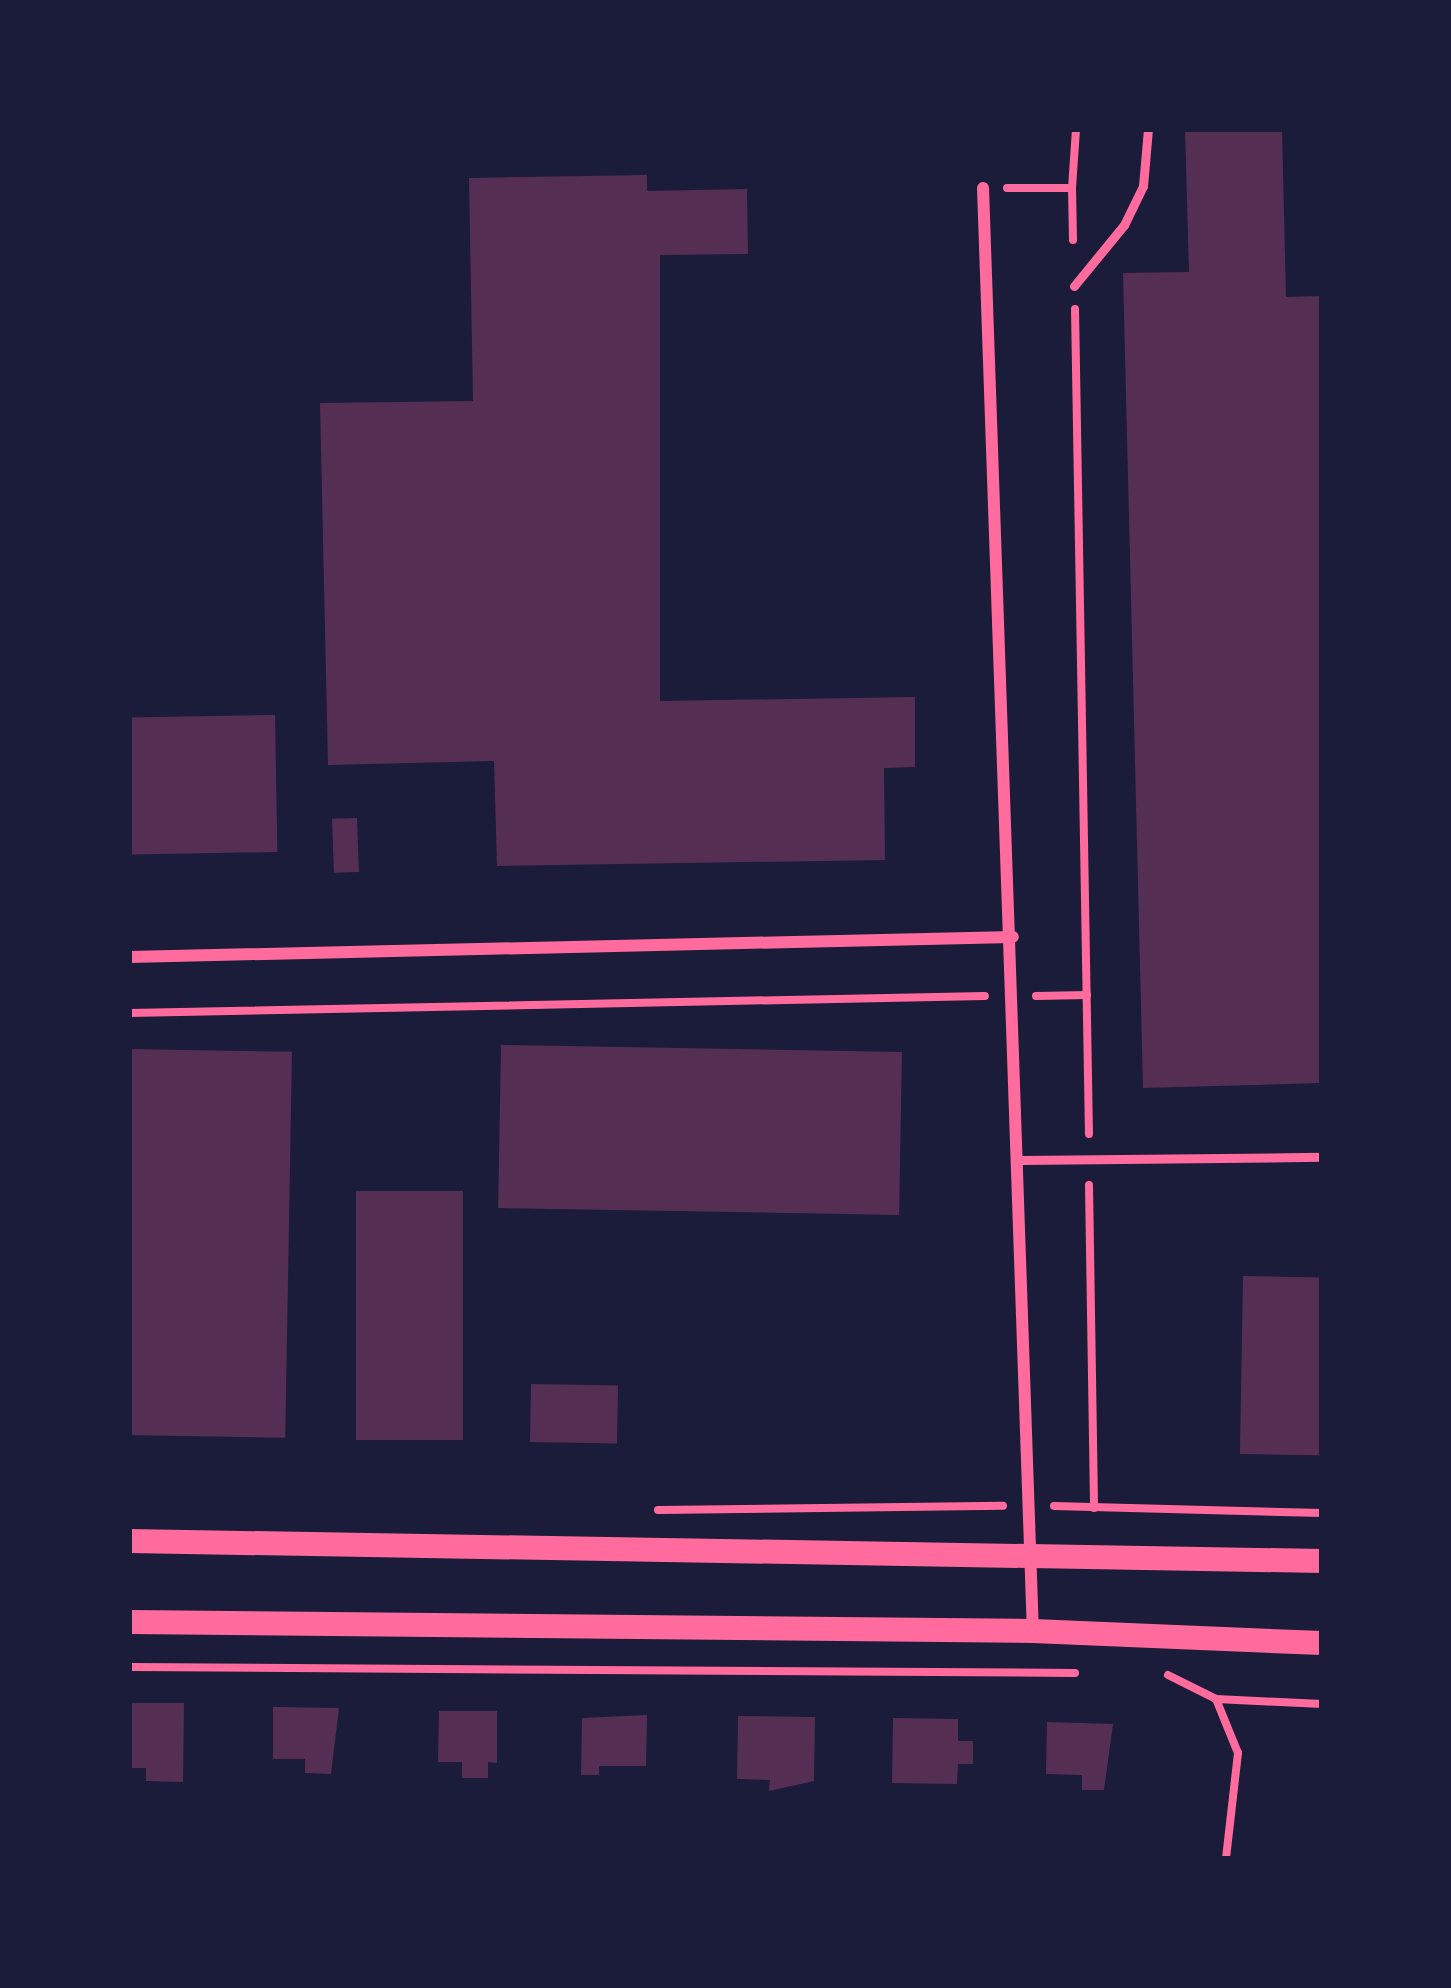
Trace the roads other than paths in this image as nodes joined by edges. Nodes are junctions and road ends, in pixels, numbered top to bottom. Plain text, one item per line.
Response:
1 (1148, 129) edge
2 (982, 188) road end
3 (1074, 286) road end
4 (1013, 938) junction
5 (129, 957) edge
6 (1322, 1157) edge
7 (1021, 1160) junction
8 (129, 1541) edge
9 (1032, 1556) junction
10 (1322, 1562) edge
11 (129, 1622) edge
12 (1033, 1631) junction
13 (1322, 1643) edge

1 - 3 lane
2 - 4 street
4 - 5 street
4 - 7 street
6 - 7 lane
7 - 9 street
8 - 9 main road
9 - 10 main road
9 - 12 street
11 - 12 main road
12 - 13 main road

